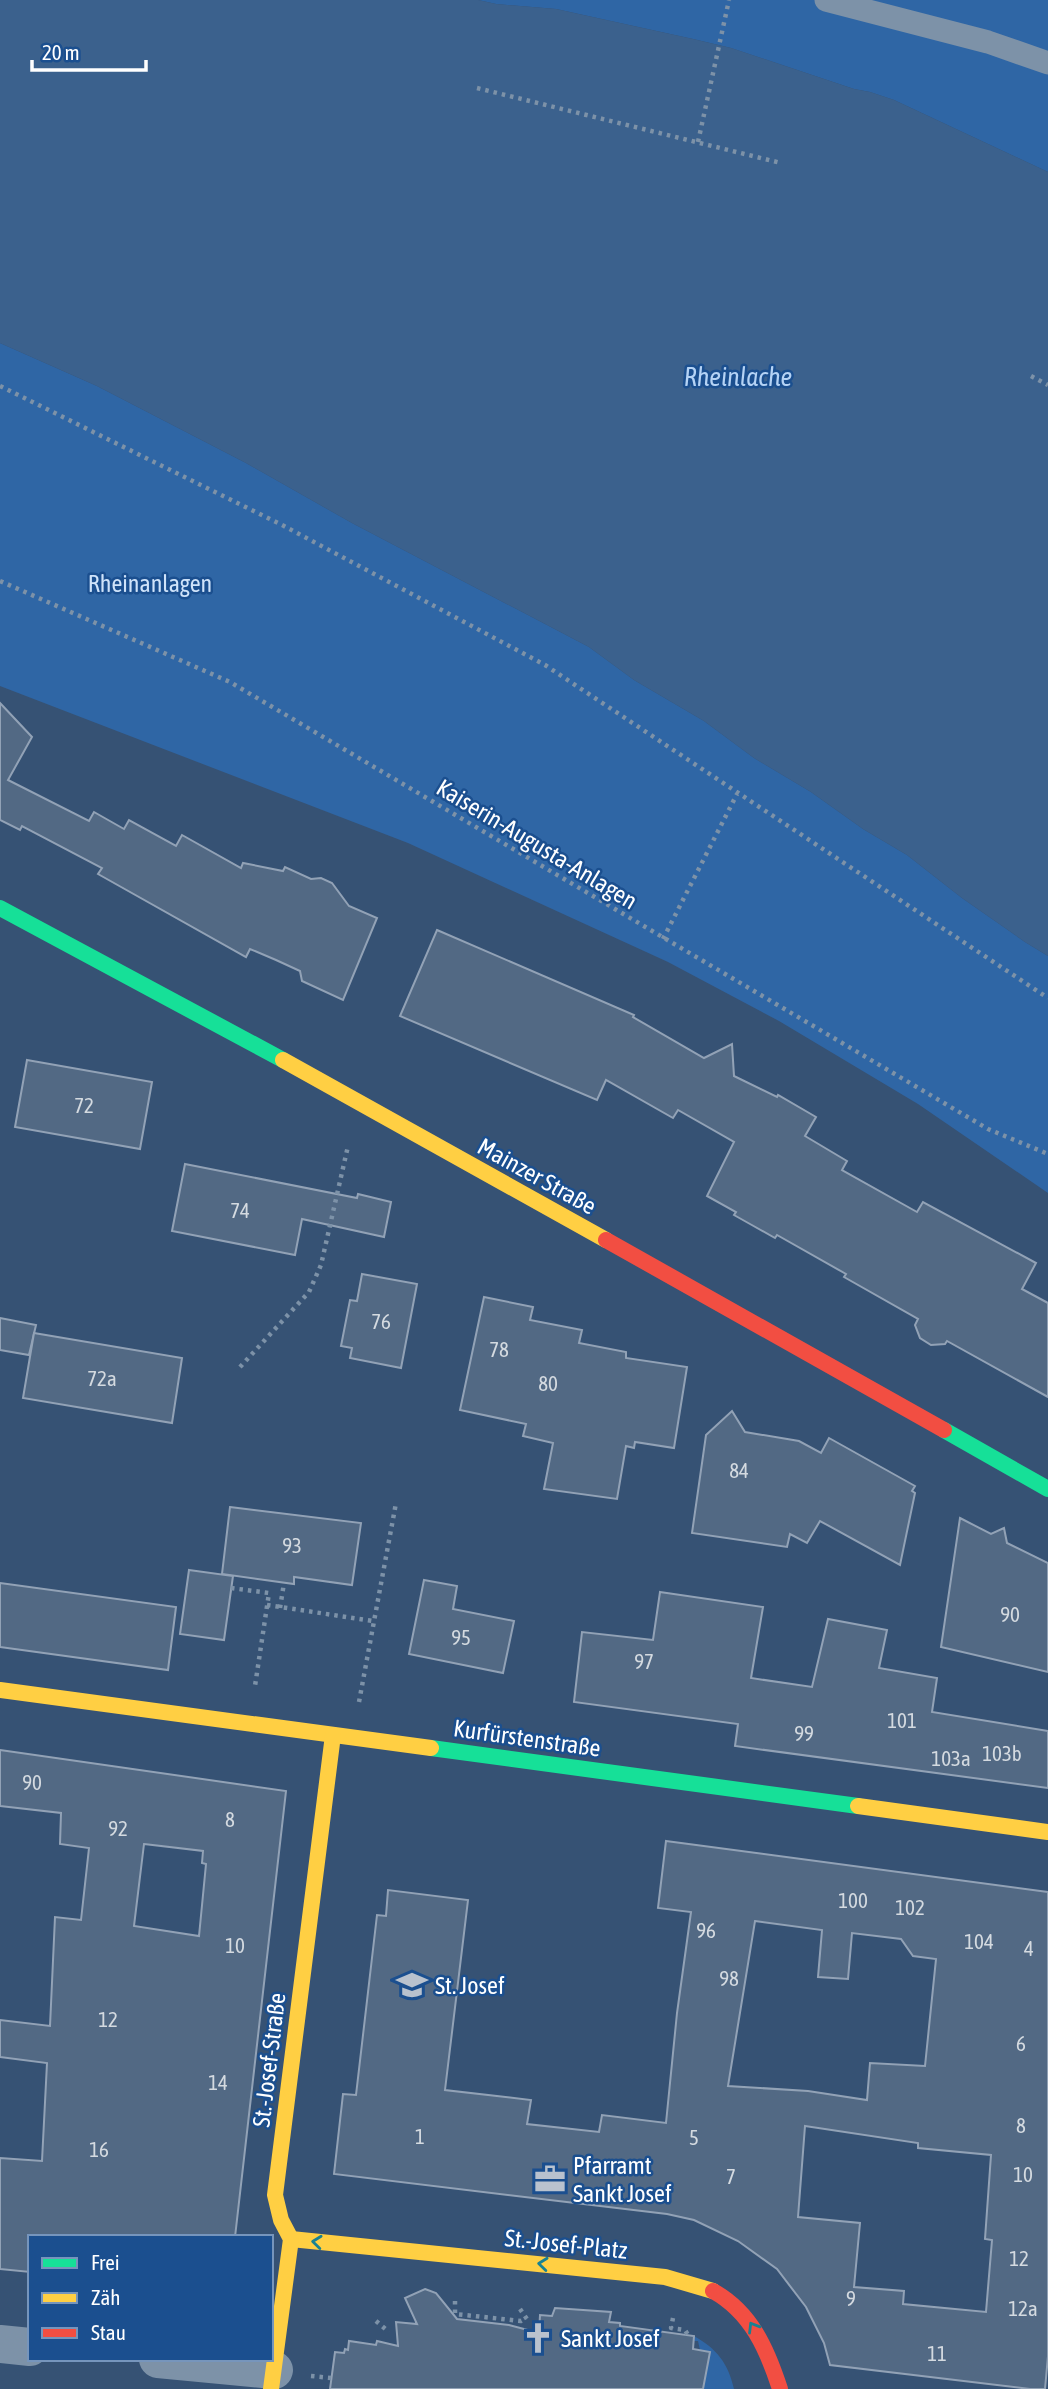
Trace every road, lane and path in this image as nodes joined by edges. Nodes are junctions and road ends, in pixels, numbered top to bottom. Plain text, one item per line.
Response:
1 (729, 0) edge
2 (826, 0) edge
3 (1048, 63) edge
4 (477, 88) dead end
5 (698, 142) junction
6 (781, 163) dead end
7 (1031, 376) dead end
8 (1048, 385) edge
9 (0, 386) edge
10 (0, 581) edge
11 (737, 794) junction
12 (0, 908) edge
13 (663, 939) junction
14 (1048, 998) edge
15 (348, 1146) dead end
16 (1048, 1154) edge
17 (240, 1367) dead end
18 (1048, 1489) edge
19 (396, 1503) dead end
20 (284, 1583) dead end
21 (231, 1588) dead end
22 (267, 1605) junction
23 (280, 1608) junction
24 (373, 1621) junction
25 (0, 1690) edge
26 (254, 1690) dead end
27 (359, 1696) dead end
28 (333, 1735) junction
29 (1048, 1832) edge
30 (291, 2239) junction
31 (456, 2301) dead end
32 (520, 2309) dead end
33 (376, 2321) dead end
34 (671, 2328) dead end
35 (389, 2332) dead end
36 (688, 2335) dead end
37 (0, 2344) edge
38 (28, 2347) edge
39 (169, 2361) edge
40 (316, 2376) dead end
41 (331, 2378) dead end
42 (272, 2380) edge
43 (780, 2389) edge

1 - 5 path
2 - 3 lane
4 - 5 path
5 - 6 path
7 - 8 path
9 - 11 path
10 - 13 path, Kaiserin-Augusta-Anlagen
11 - 13 path
11 - 14 path
12 - 18 street, Mainzer Straße
13 - 16 path, Kaiserin-Augusta-Anlagen
15 - 17 path
19 - 24 path
20 - 23 path
21 - 22 path
22 - 23 path
22 - 26 path
23 - 24 path
24 - 27 path
25 - 28 street, Kurfürstenstraße
28 - 29 street, Kurfürstenstraße
28 - 30 street, St.-Josef-Straße
30 - 42 street, St.-Josef-Straße
43 -> 30 street, St.-Josef-Platz
31 - 32 path
33 - 35 path
34 - 36 path
37 - 38 street
39 - 42 street
40 - 41 path

